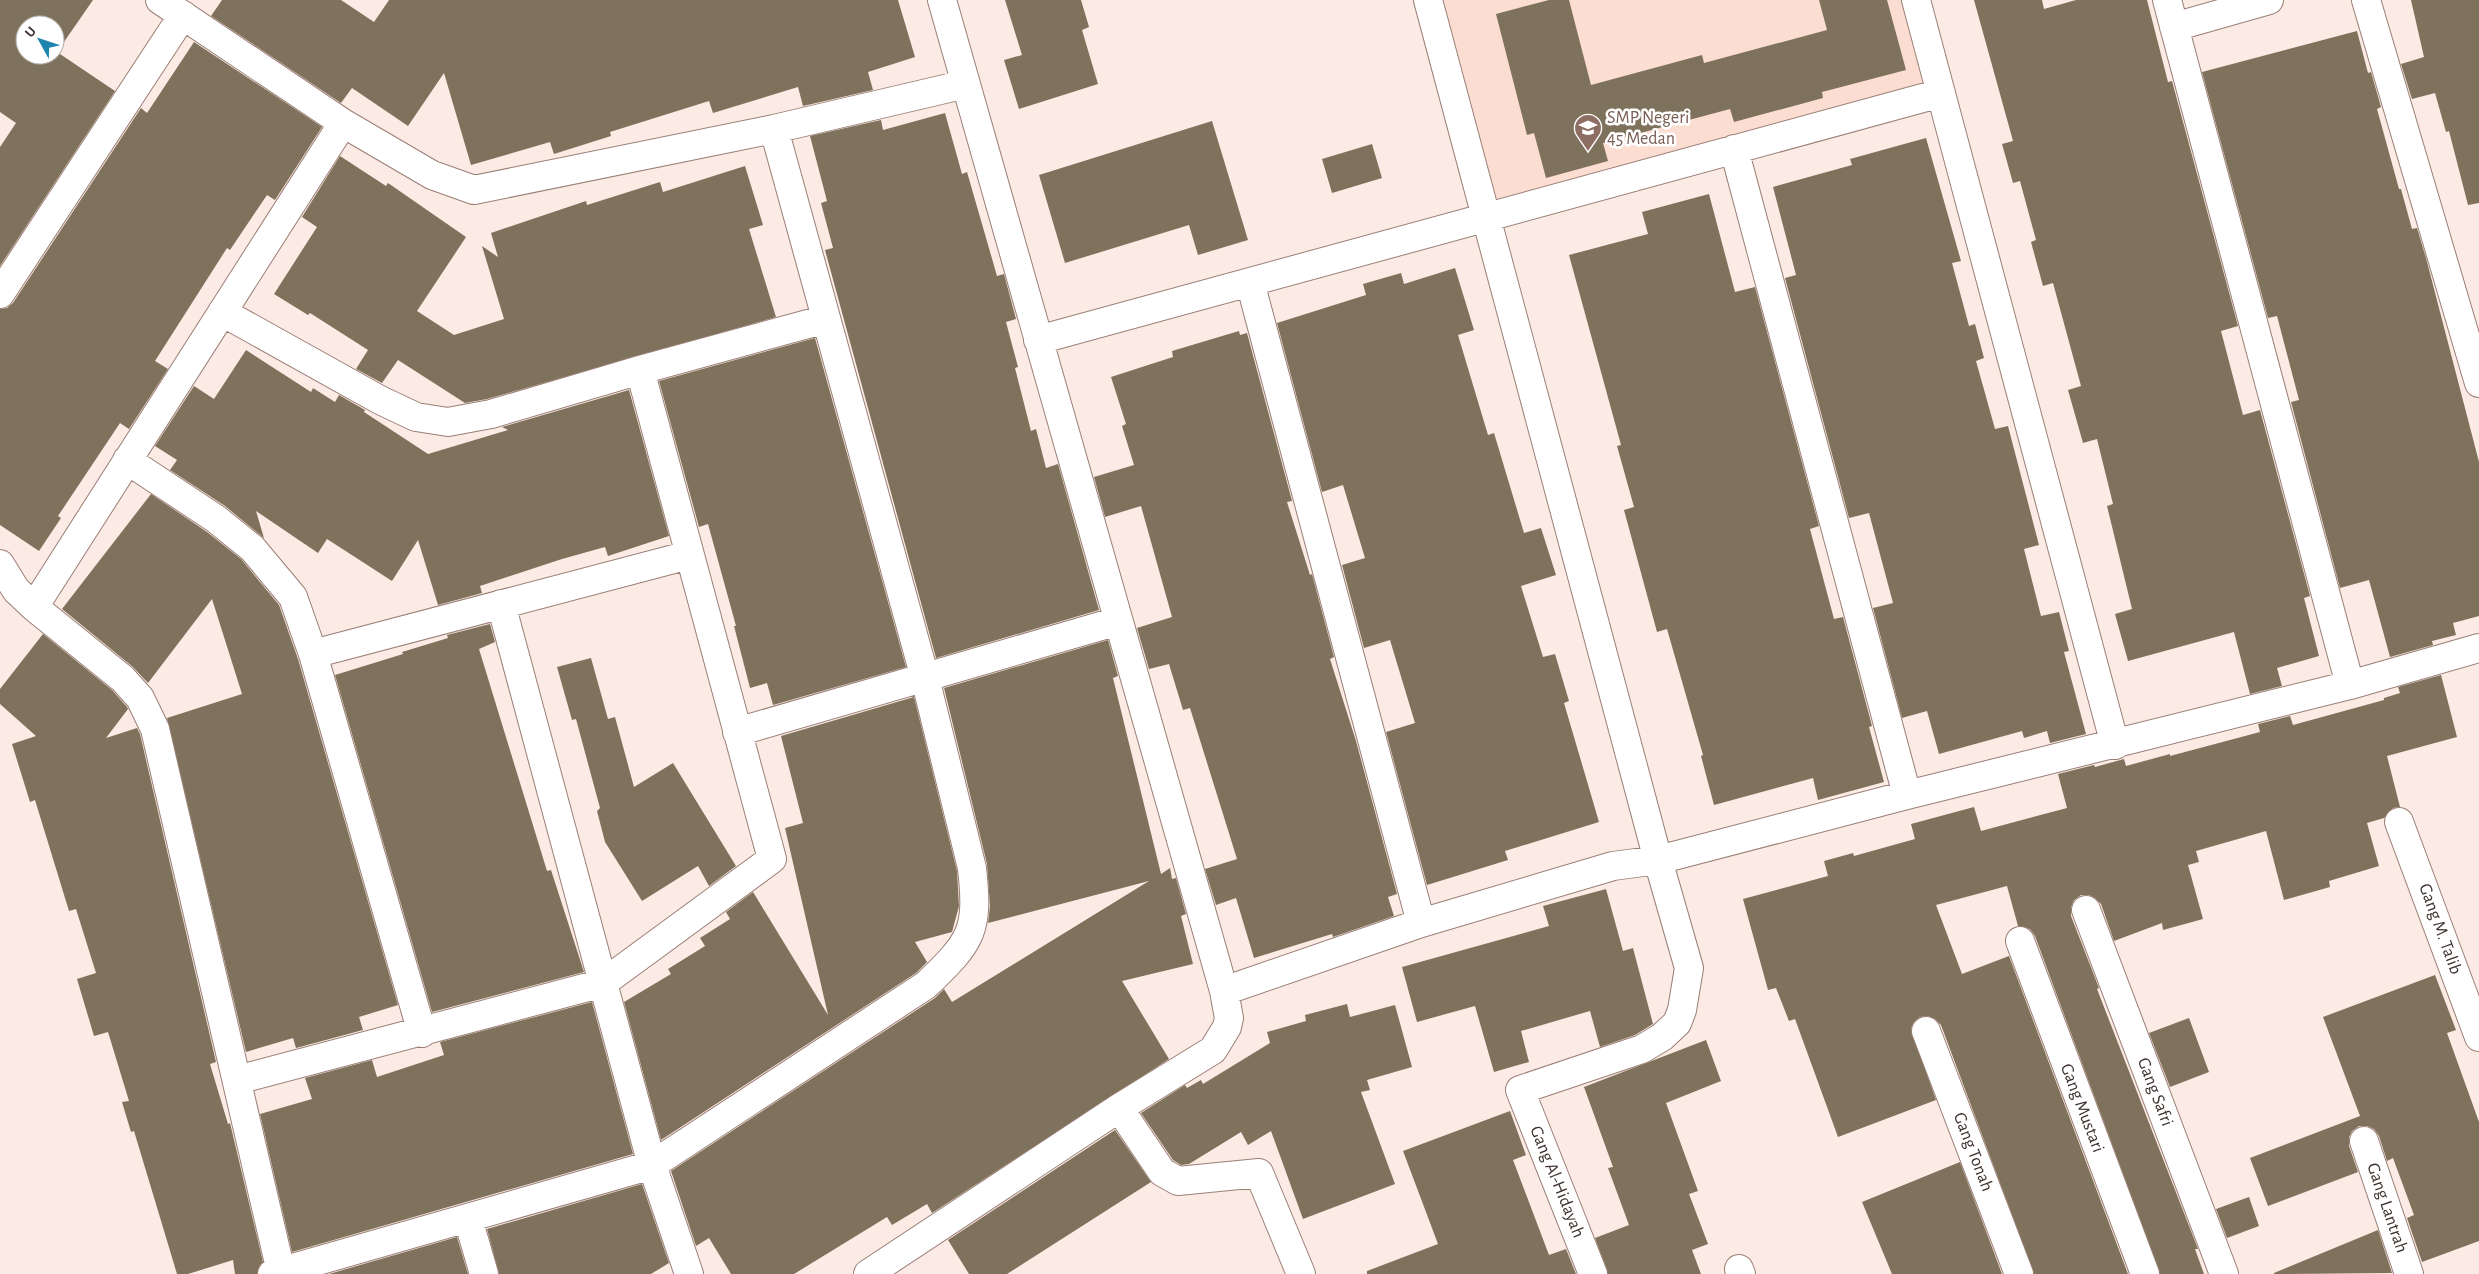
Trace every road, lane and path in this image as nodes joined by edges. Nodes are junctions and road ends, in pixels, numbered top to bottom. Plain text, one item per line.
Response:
1 (160, 0) edge
2 (942, 0) edge
3 (1428, 0) edge
4 (1916, 0) edge
5 (2167, 0) edge
6 (2269, 0) edge
7 (2366, 0) edge
8 (183, 15) junction
9 (2174, 27) junction
10 (966, 84) junction
11 (1941, 93) junction
12 (343, 123) junction
13 (774, 129) junction
14 (1734, 149) junction
15 (1486, 217) junction
16 (1250, 282) junction
17 (0, 294) edge
18 (222, 312) junction
19 (826, 318) junction
20 (1038, 340) junction
21 (640, 370) junction
22 (2479, 383) edge
23 (127, 460) junction
24 (689, 555) junction
25 (0, 564) edge
26 (501, 604) junction
27 (34, 607) junction
28 (1118, 621) junction
29 (2479, 648) edge
30 (313, 654) junction
31 (924, 678) junction
32 (2350, 686) junction
33 (737, 732) junction
34 (2115, 745) junction
35 (1907, 795) junction
36 (2399, 822) dead end
37 (1658, 860) junction
38 (2086, 910) dead end
39 (1421, 923) junction
40 (2020, 941) dead end
41 (603, 983) junction
42 (1224, 991) junction
43 (1926, 1030) dead end
44 (422, 1033) junction
45 (2479, 1037) edge
46 (236, 1080) junction
47 (1119, 1108) junction
48 (2364, 1141) dead end
49 (652, 1164) junction
50 (468, 1219) junction
51 (276, 1273) edge
52 (484, 1274) edge
53 (689, 1274) edge
54 (868, 1274) edge
55 (1301, 1274) edge
56 (1593, 1274) edge
57 (2020, 1274) edge
58 (2145, 1274) edge
59 (2224, 1274) edge
60 (2409, 1274) edge

1 - 8 street
2 - 10 street
3 - 15 street
4 - 11 street
5 - 9 street
6 - 9 street
7 - 22 street
8 - 12 street
8 - 17 street
9 - 32 street
10 - 13 street
10 - 20 street
11 - 14 street
11 - 34 street
12 - 13 street
12 - 18 street
13 - 19 street
14 - 15 street
14 - 35 street
15 - 16 street
15 - 37 street
16 - 20 street
16 - 39 street
18 - 21 street
18 - 23 street
19 - 21 street
19 - 31 street
20 - 28 street
21 - 24 street
23 - 27 street
23 - 30 street
24 - 26 street
24 - 33 street
25 - 27 street
26 - 30 street
26 - 41 street
27 - 46 street
28 - 31 street
28 - 42 street
29 - 32 street
30 - 44 street
31 - 33 street
31 - 49 street
32 - 34 street
33 - 41 street
34 - 35 street
35 - 37 street
36 - 45 street, Gang M. Talib
37 - 39 street
37 - 56 street, Gang Al-Hidayah
38 - 59 street, Gang Safri
39 - 42 street
40 - 58 street, Gang Mustari
41 - 44 street
41 - 49 street
42 - 47 street
43 - 57 street, Gang Tonah
44 - 46 street
46 - 51 street
47 - 54 street
47 - 55 street
48 - 60 street, Gang Lantrah
49 - 50 street
49 - 53 street
50 - 51 street
50 - 52 street

